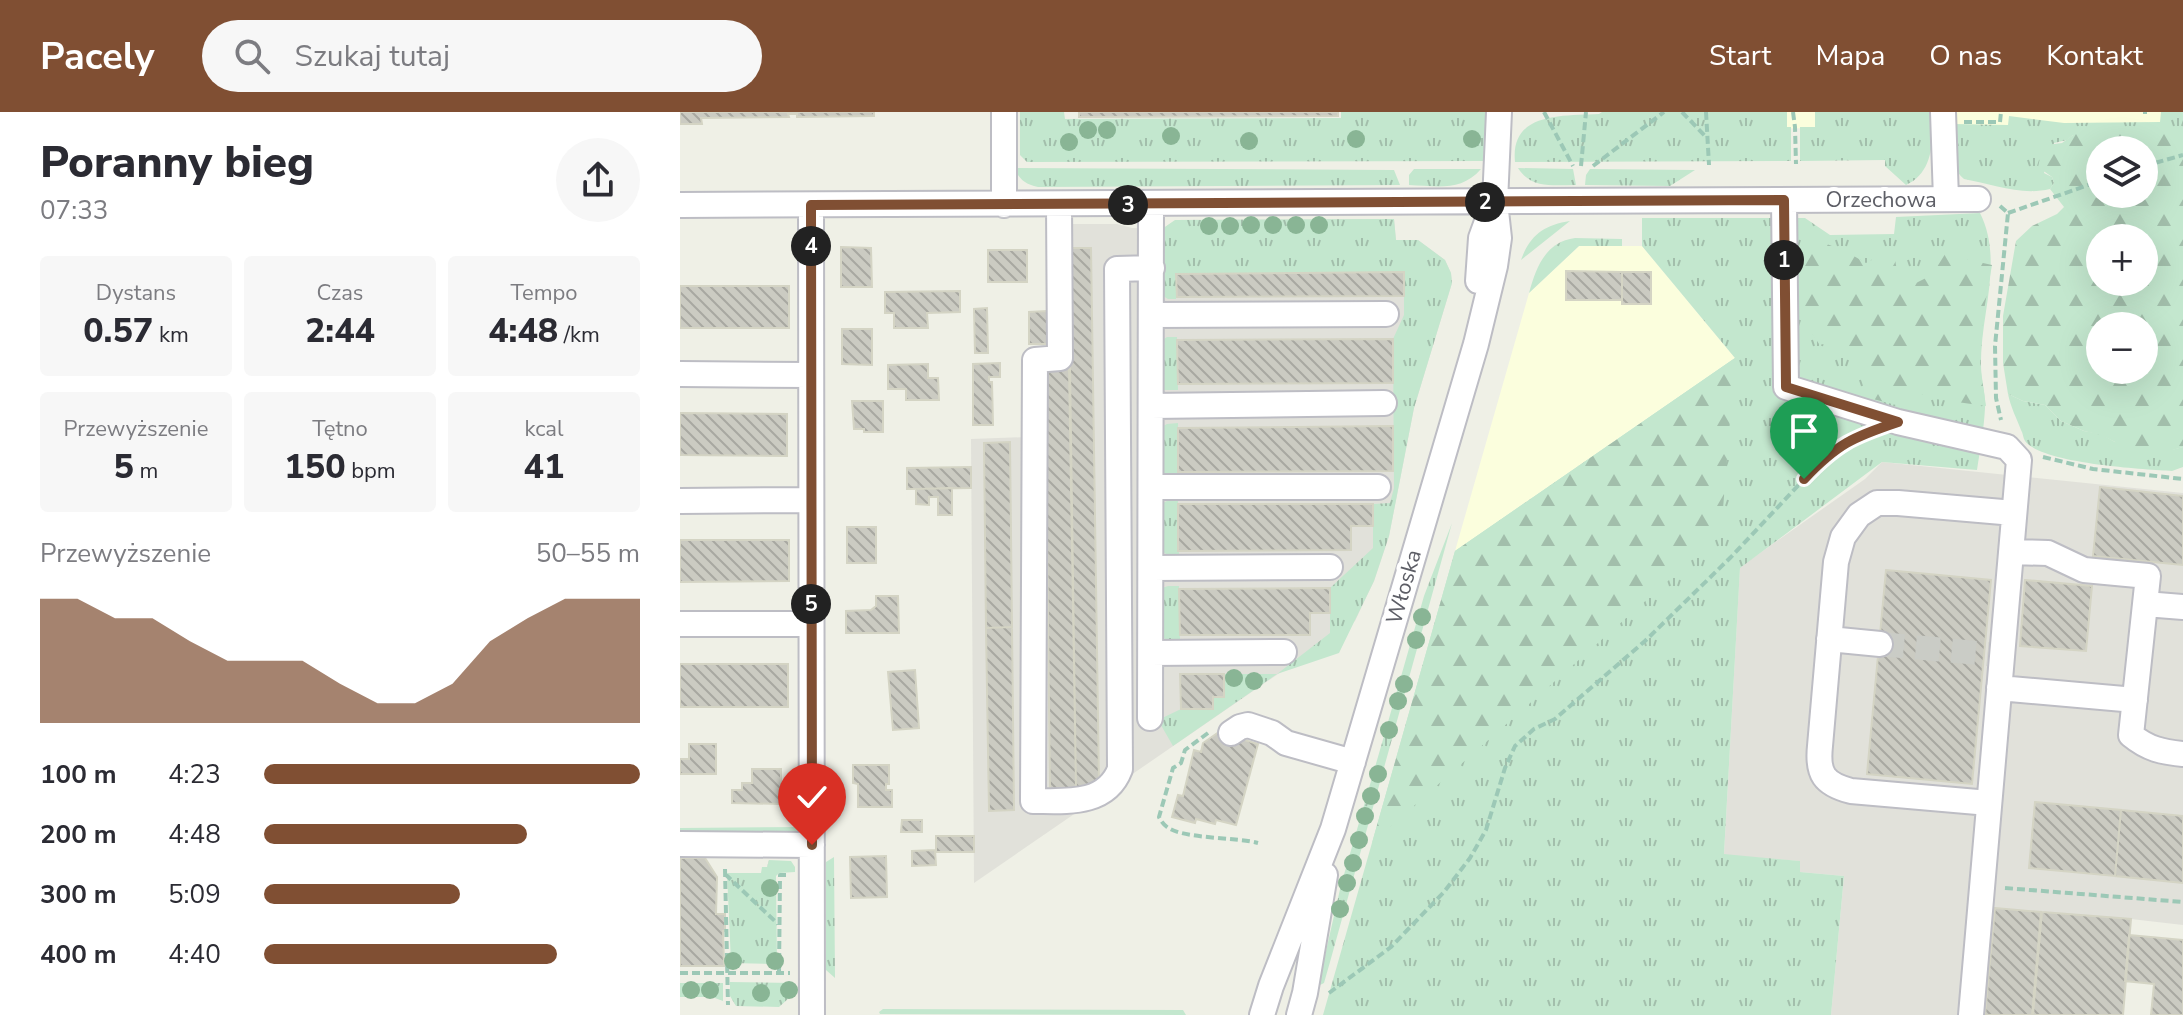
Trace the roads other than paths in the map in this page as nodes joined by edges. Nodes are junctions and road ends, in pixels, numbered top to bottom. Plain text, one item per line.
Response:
1 (1004, 112) edge
2 (1499, 112) edge
3 (1944, 117) edge
4 (1946, 199) junction
5 (1978, 199) road end
6 (1784, 200) junction
7 (1495, 202) junction
8 (1151, 204) junction
9 (680, 205) edge
10 (811, 205) junction
11 (1004, 205) junction
12 (1059, 205) junction
13 (1152, 268) junction
14 (1386, 314) dead end
15 (1151, 315) junction
16 (680, 374) edge
17 (811, 375) junction
18 (1384, 403) dead end
19 (1151, 406) junction
20 (1151, 487) junction
21 (1378, 487) dead end
22 (811, 500) junction
23 (680, 501) edge
24 (2014, 513) junction
25 (2011, 552) junction
26 (1330, 567) dead end
27 (1151, 568) junction
28 (2145, 604) junction
29 (2183, 607) edge
30 (680, 624) edge
31 (811, 624) junction
32 (1829, 639) junction
33 (1880, 644) tunnel mouth
34 (1284, 652) dead end
35 (1151, 653) junction
36 (1999, 688) junction
37 (2135, 700) junction
38 (1150, 718) dead end
39 (1220, 732) road end
40 (2183, 754) edge
41 (1353, 762) junction
42 (1989, 803) junction
43 (1333, 829) junction
44 (680, 844) edge
45 (812, 845) junction
46 (812, 1015) edge
47 (1262, 1015) edge
48 (1299, 1015) edge
49 (1971, 1015) edge

1 - 11 street
2 - 7 street, Włoska
3 - 4 street
4 - 5 street, Orzechowa
4 - 6 street, Orzechowa
6 - 7 street, Orzechowa
6 - 24 street
7 - 8 street, Orzechowa
7 - 41 street, Włoska
8 - 12 street, Orzechowa
8 - 13 street
9 - 10 street, Orzechowa
10 - 11 street, Orzechowa
10 - 17 street
11 - 12 street, Orzechowa
12 - 13 street
13 - 15 street
14 - 15 street
15 - 19 street
16 - 17 street
17 - 22 street
18 - 19 street
19 - 20 street
20 - 21 street
20 - 27 street
22 - 23 street
22 - 31 street
24 - 25 street
24 - 32 street
25 - 28 street
25 - 36 street
26 - 27 street
27 - 35 street
28 - 29 street
28 - 37 street
30 - 31 street
31 - 45 street
32 - 33 street
32 - 42 street
34 - 35 street
35 - 38 street
36 - 37 street
36 - 42 street
37 - 40 street
39 - 41 street
41 - 43 street, Włoska
42 - 49 street
43 - 47 street, Włoska
43 - 48 street, Włoska
44 - 45 street
45 - 46 street

